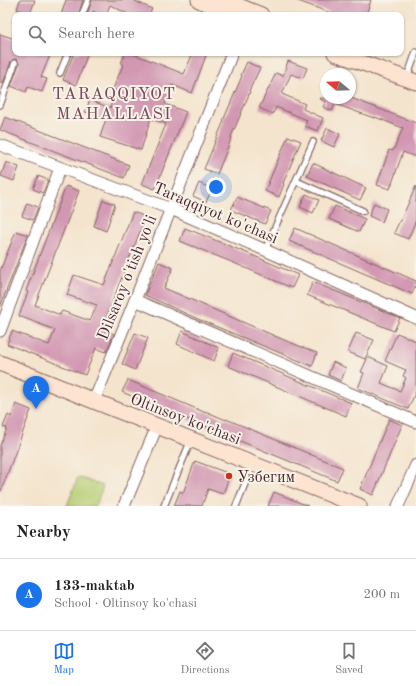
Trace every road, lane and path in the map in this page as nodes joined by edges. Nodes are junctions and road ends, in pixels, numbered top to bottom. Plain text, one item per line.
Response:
1 (88, 0) edge
2 (199, 0) edge
3 (224, 0) edge
4 (83, 12) edge
5 (225, 12) edge
6 (250, 12) edge
7 (416, 52) edge
8 (67, 56) edge
9 (231, 56) edge
10 (345, 56) edge
11 (366, 56) edge
12 (15, 63) dead end
13 (60, 73) dead end
14 (412, 77) edge
15 (0, 105) edge
16 (313, 142) dead end
17 (0, 145) edge
18 (60, 168) junction
19 (296, 181) junction
20 (171, 209) junction
21 (363, 211) dead end
22 (266, 250) junction
23 (135, 300) junction
24 (416, 318) edge
25 (0, 331) edge
26 (0, 363) edge
27 (94, 401) junction
28 (416, 422) edge
29 (157, 426) junction
30 (191, 440) junction
31 (253, 464) junction
32 (416, 464) edge
33 (124, 506) edge
34 (164, 506) edge
35 (236, 506) edge
36 (359, 506) edge
37 (398, 506) edge

1 - 4 lane
2 - 5 street
3 - 6 street
7 - 14 lane
8 - 13 lane
9 - 20 street, Dilsaroy o'tish yo'li
10 - 14 street
11 - 14 street
12 - 15 lane
16 - 19 lane
17 - 18 street, Taraqqiyot ko'chasi
18 - 20 street, Taraqqiyot ko'chasi
18 - 25 street
19 - 21 lane
19 - 22 lane
20 - 22 street, Taraqqiyot ko'chasi
20 - 23 street, Dilsaroy o'tish yo'li
22 - 24 street, Taraqqiyot ko'chasi
23 - 27 street, Dilsaroy o'tish yo'li
23 - 28 street
26 - 27 street, Oltinsoy ko'chasi
27 - 29 street, Oltinsoy ko'chasi
29 - 30 street, Oltinsoy ko'chasi
29 - 33 street
30 - 31 street, Oltinsoy ko'chasi
30 - 34 lane
31 - 35 lane
31 - 36 street, Oltinsoy ko'chasi
32 - 37 street

